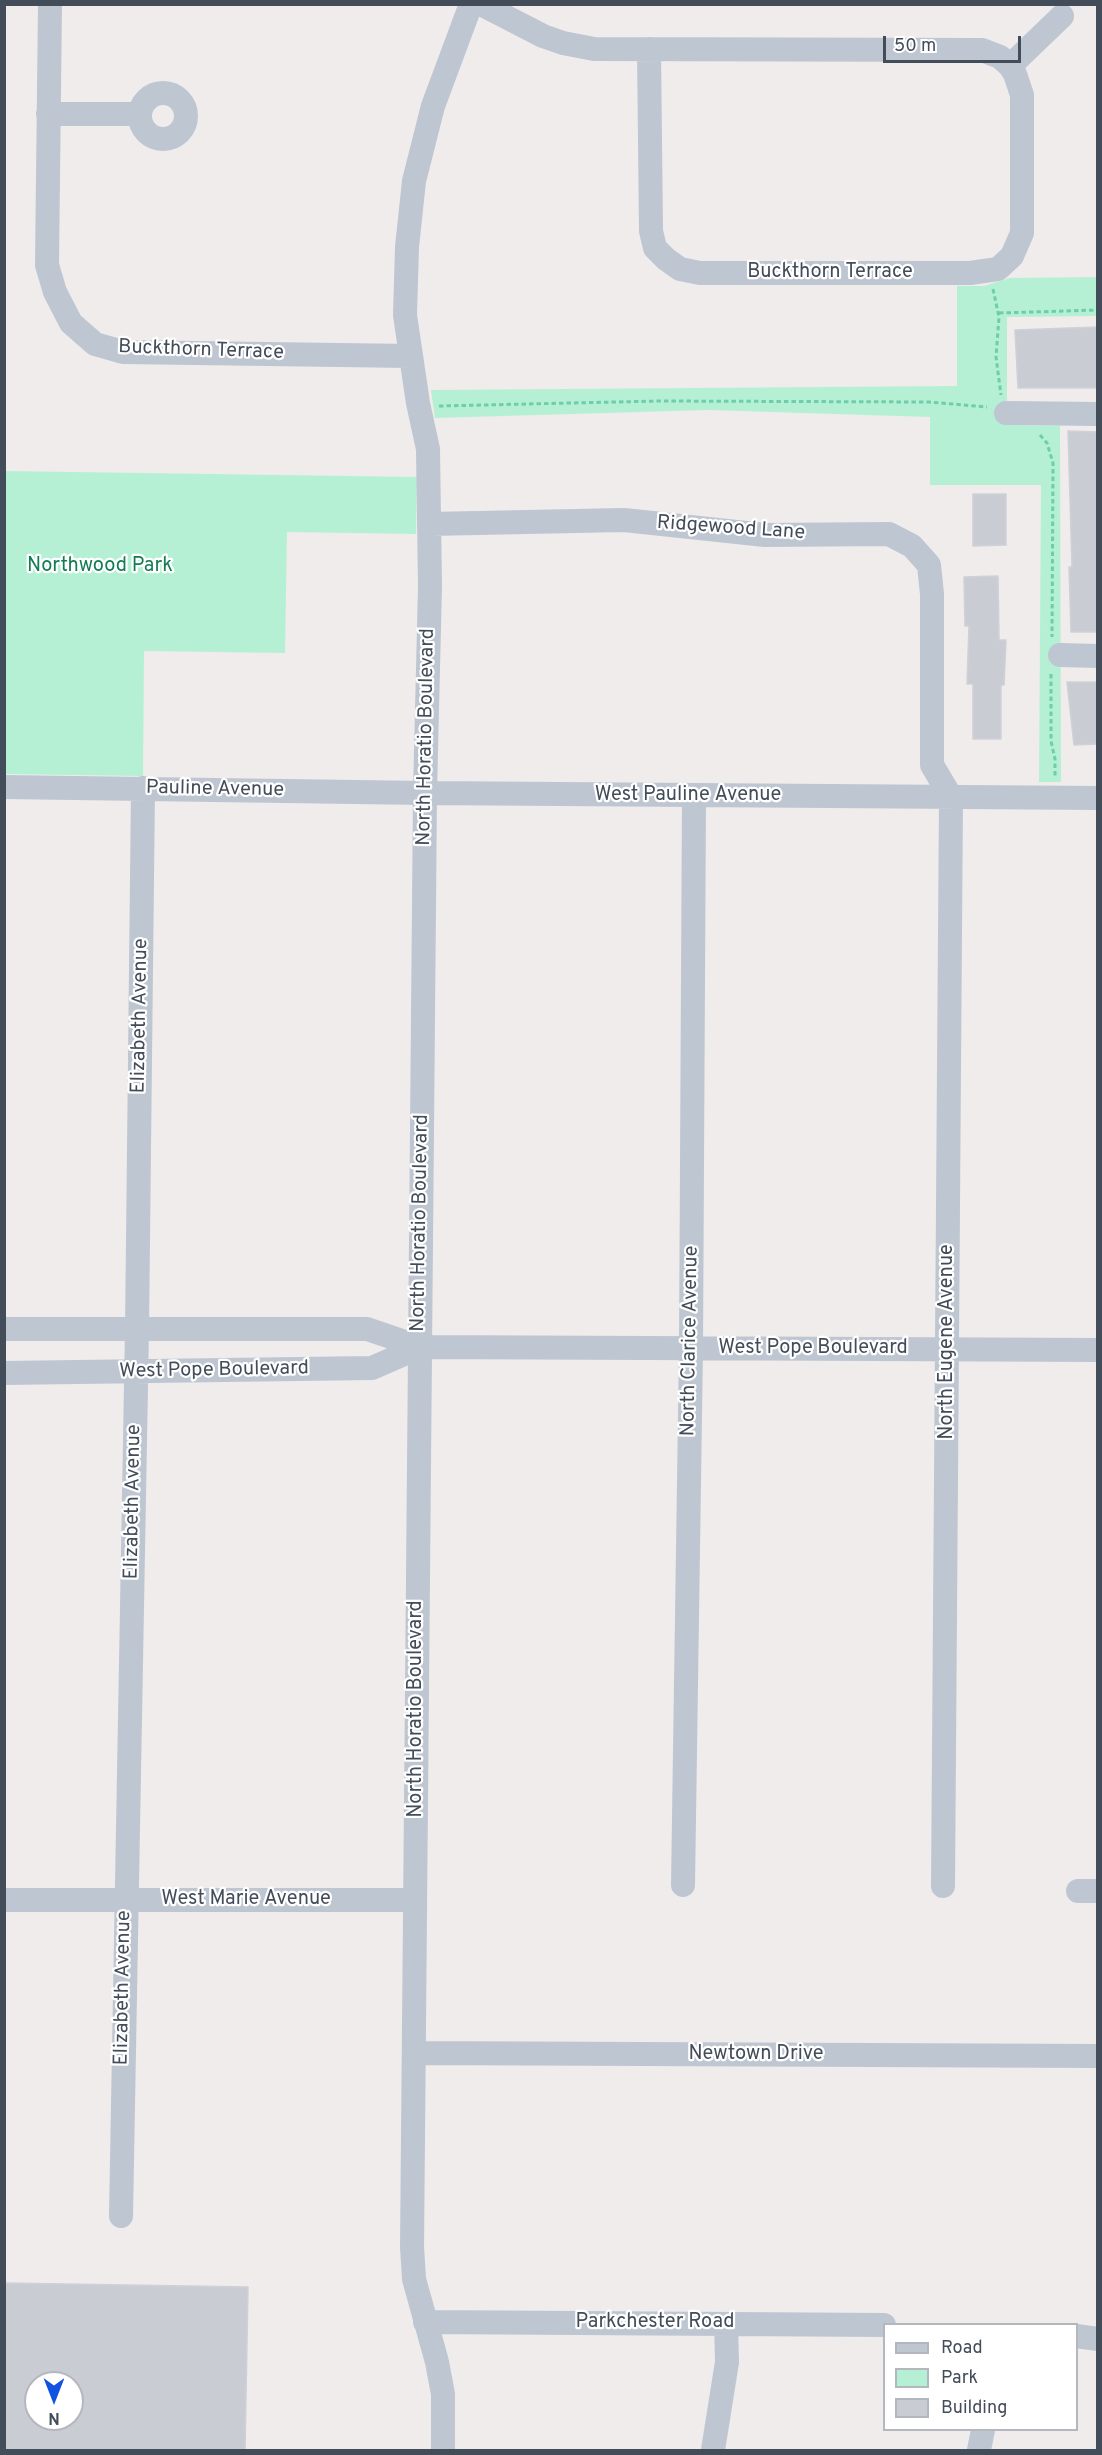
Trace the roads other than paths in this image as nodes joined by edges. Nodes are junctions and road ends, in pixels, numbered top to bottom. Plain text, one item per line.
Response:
1 (50, 4) edge
2 (471, 4) edge
3 (481, 4) edge
4 (1062, 16) dead end
5 (649, 49) junction
6 (1010, 66) junction
7 (48, 114) junction
8 (140, 114) dead end
9 (411, 356) junction
10 (1005, 412) road end
11 (1098, 414) edge
12 (429, 524) junction
13 (1098, 656) edge
14 (1054, 658) road end
15 (4, 787) edge
16 (143, 788) junction
17 (425, 794) junction
18 (694, 796) junction
19 (951, 797) junction
20 (1098, 798) edge
21 (4, 1329) edge
22 (137, 1330) junction
23 (420, 1347) junction
24 (691, 1348) junction
25 (948, 1350) junction
26 (1098, 1350) edge
27 (137, 1372) junction
28 (4, 1373) edge
29 (683, 1885) dead end
30 (943, 1886) dead end
31 (4, 1900) edge
32 (126, 1900) junction
33 (415, 1900) junction
34 (414, 2053) junction
35 (1098, 2056) edge
36 (121, 2216) dead end
37 (425, 2322) junction
38 (726, 2324) junction
39 (883, 2325) edge
40 (1078, 2336) edge
41 (1098, 2339) edge
42 (983, 2431) edge
43 (443, 2451) edge
44 (713, 2451) edge
45 (980, 2451) edge

1 - 7 street, Buckthorn Terrace
2 - 9 street, North Horatio Boulevard
3 - 5 street
4 - 6 street
5 - 6 street
5 - 6 street, Buckthorn Terrace
7 - 8 street
7 - 9 street, Buckthorn Terrace
9 - 12 street, North Horatio Boulevard
10 - 11 street
12 - 17 street, North Horatio Boulevard
12 - 19 street, Ridgewood Lane
13 - 14 street
15 - 16 street, Pauline Avenue
16 - 17 street, Pauline Avenue
16 - 22 street, Elizabeth Avenue
17 - 18 street, West Pauline Avenue
17 - 23 street, North Horatio Boulevard
18 - 19 street, West Pauline Avenue
18 - 24 street, North Clarice Avenue
19 - 20 street
19 - 25 street, North Eugene Avenue
21 - 22 street, West Pope Boulevard
22 - 23 street, West Pope Boulevard
22 - 27 street, Elizabeth Avenue
23 - 24 street, West Pope Boulevard
23 - 27 street, West Pope Boulevard
23 - 33 street, North Horatio Boulevard
24 - 25 street, West Pope Boulevard
24 - 29 street, North Clarice Avenue
25 - 26 street, West Pope Boulevard
25 - 30 street, North Eugene Avenue
27 - 28 street, West Pope Boulevard
27 - 32 street, Elizabeth Avenue
31 - 32 street, West Marie Avenue
32 - 33 street, West Marie Avenue
32 - 36 street, Elizabeth Avenue
33 - 34 street, North Horatio Boulevard
34 - 35 street, Newtown Drive
34 - 37 street, North Horatio Boulevard
37 - 38 street, Parkchester Road
37 - 43 street, North Horatio Boulevard
38 - 39 street, Parkchester Road
38 - 44 street
40 - 41 street
42 - 45 street

